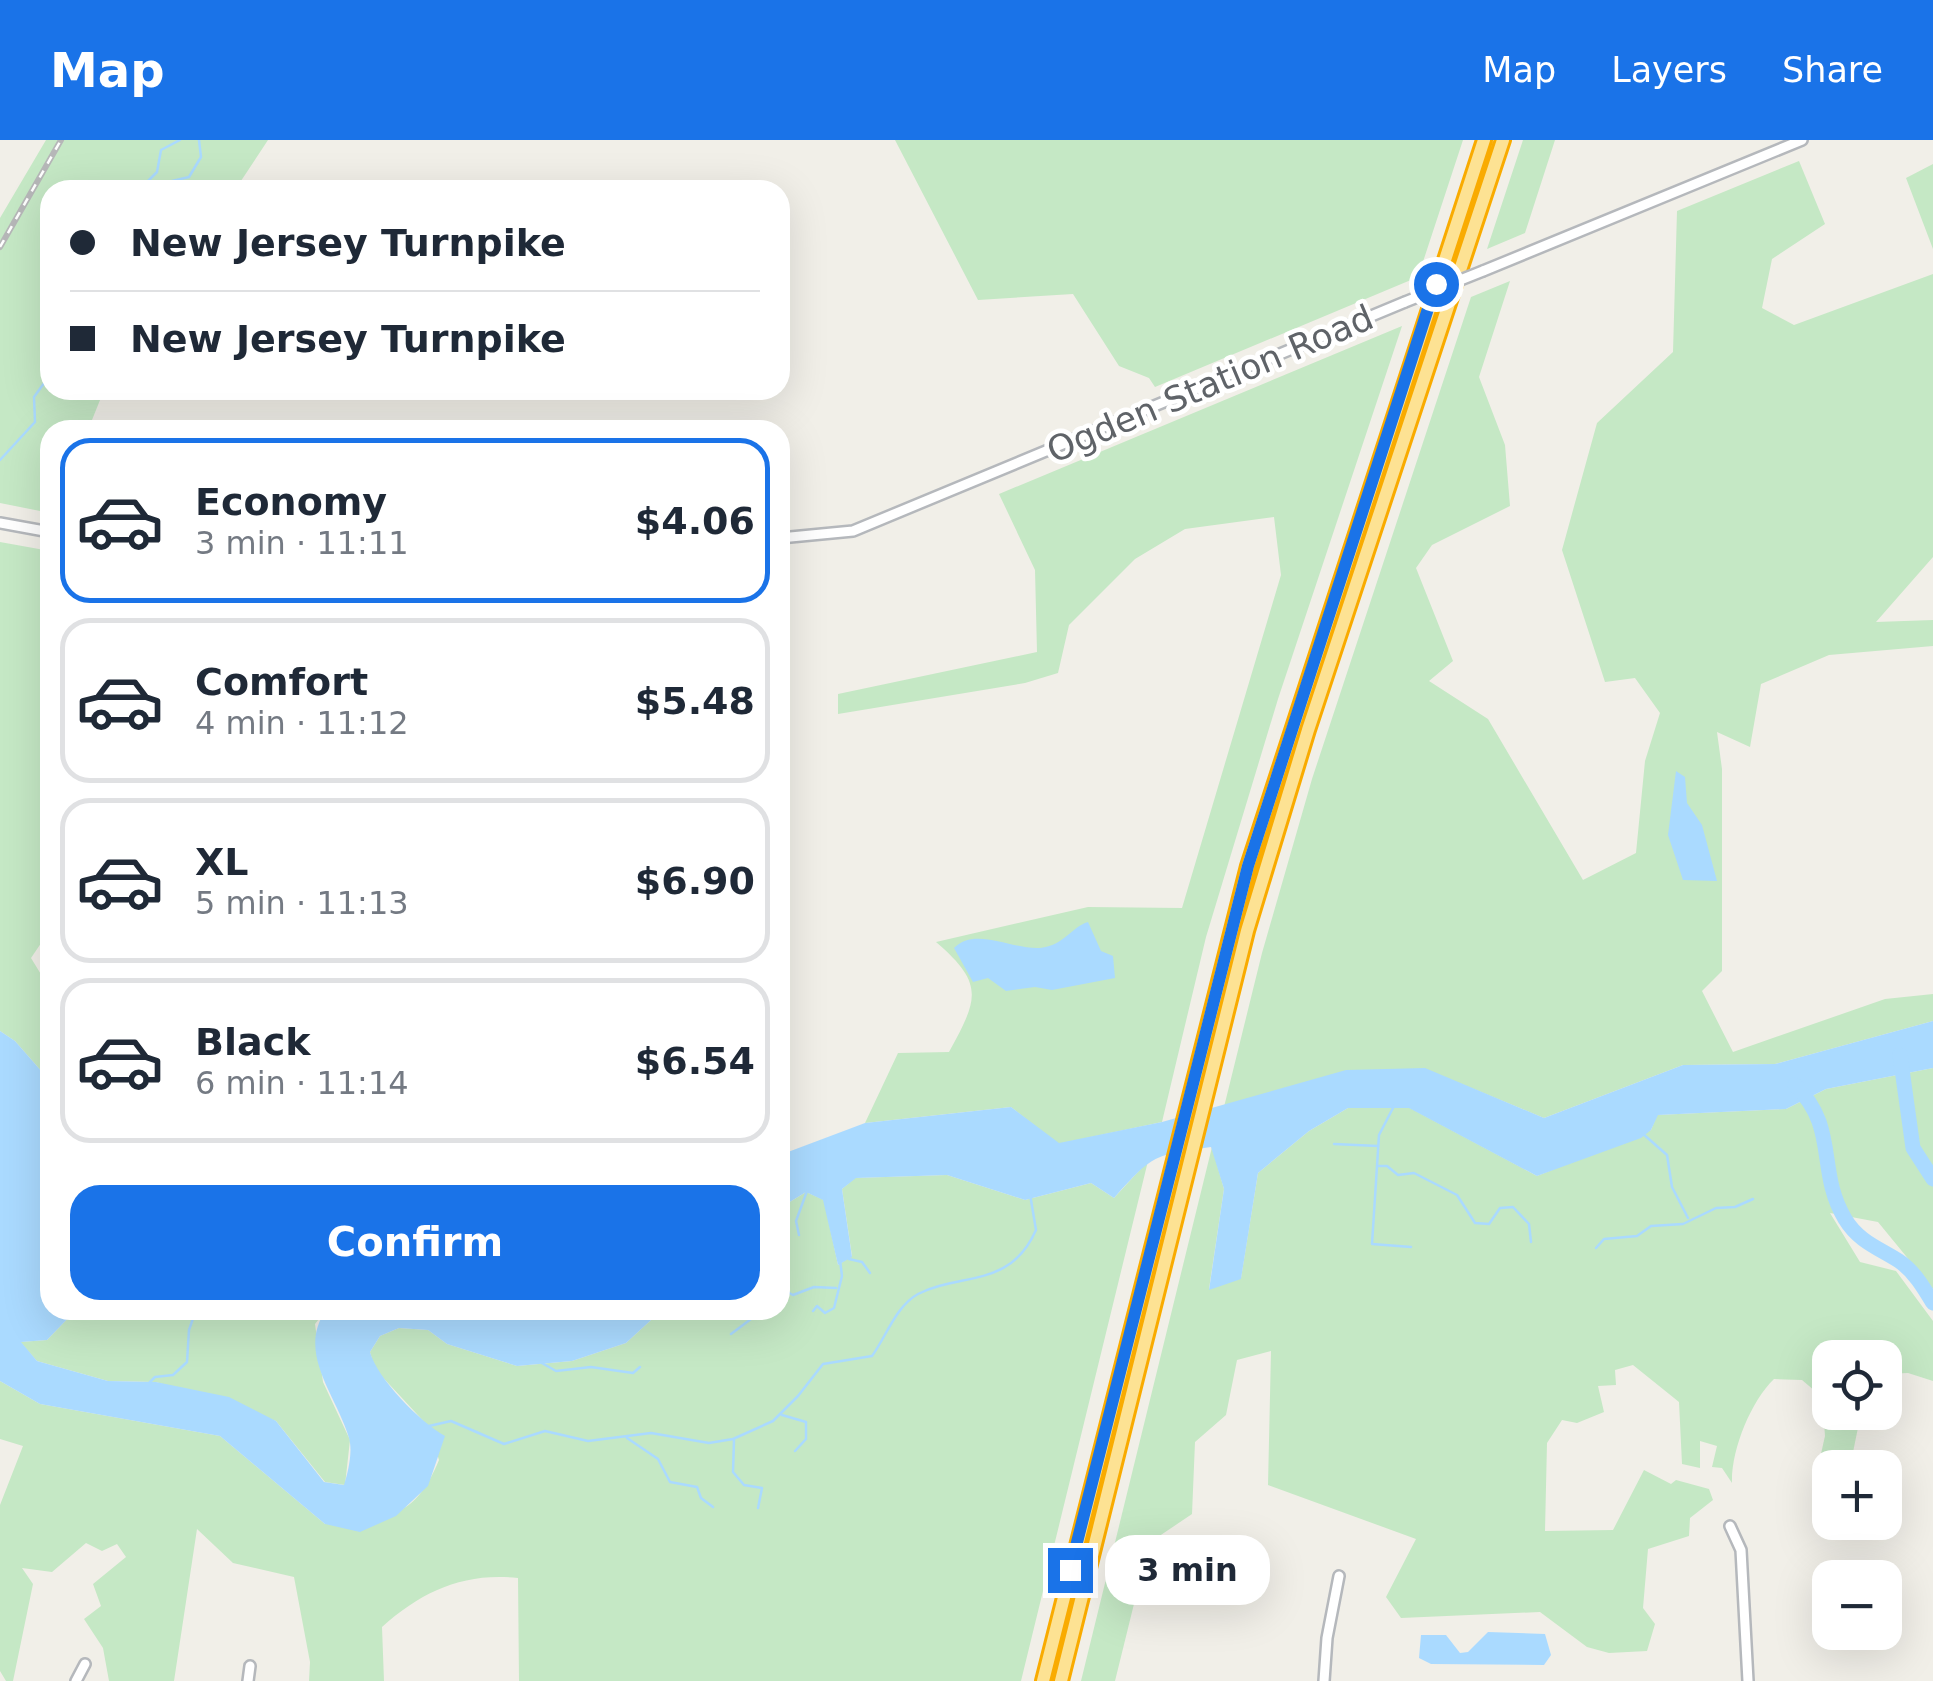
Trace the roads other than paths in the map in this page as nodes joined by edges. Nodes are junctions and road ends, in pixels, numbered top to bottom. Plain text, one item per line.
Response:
1 (1484, 140) edge
2 (1503, 140) edge
3 (1802, 140) edge
4 (0, 523) edge
5 (40, 530) edge
6 (790, 537) edge
7 (1730, 1526) dead end
8 (1339, 1576) dead end
9 (85, 1664) dead end
10 (250, 1666) dead end
11 (76, 1681) edge
12 (248, 1681) edge
13 (1043, 1681) edge
14 (1061, 1681) edge
15 (1324, 1681) edge
16 (1748, 1681) edge

1 - 13 highway
2 - 14 highway
3 - 6 street, Ogden Station Road, bridge
4 - 5 street
7 - 16 street
8 - 15 street
9 - 11 street
10 - 12 street

